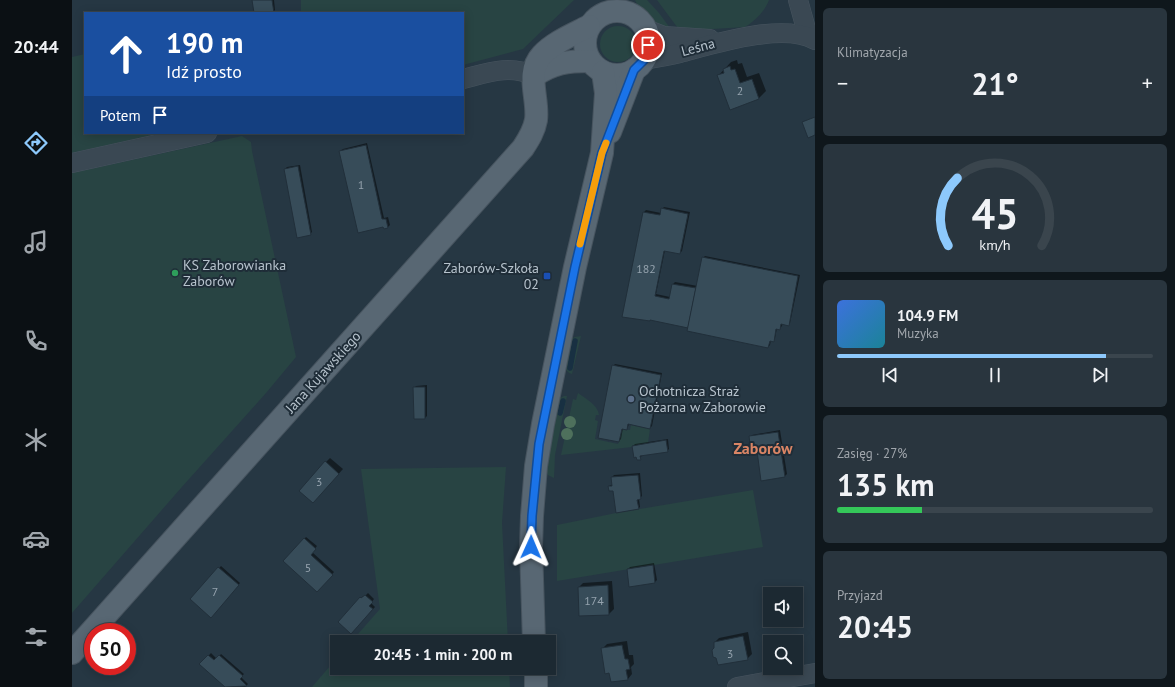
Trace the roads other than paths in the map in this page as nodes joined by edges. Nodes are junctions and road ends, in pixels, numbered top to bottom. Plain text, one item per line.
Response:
1 (798, 0) edge
2 (626, 6) edge
3 (599, 14) edge
4 (646, 29) junction
5 (811, 38) edge
6 (729, 39) junction
7 (639, 65) junction
8 (596, 66) junction
9 (534, 76) junction
10 (464, 79) edge
11 (202, 134) edge
12 (602, 153) junction
13 (72, 163) edge
14 (534, 635) edge
15 (72, 653) edge
16 (815, 673) edge
17 (536, 675) edge
18 (536, 687) edge
19 (736, 687) edge

1 - 5 street
2 - 3 main road
2 - 4 main road
3 - 8 main road
3 - 9 main road, Jana Kujawskiego
4 - 6 street, Leśna
4 - 7 main road
5 - 6 street, Leśna
6 - 7 street, Leśna
7 - 8 main road
7 - 12 main road
8 - 9 main road
8 - 12 main road
9 - 10 street
9 - 15 main road, Jana Kujawskiego
11 - 13 street
12 - 14 main road
16 - 19 street
17 - 18 main road

